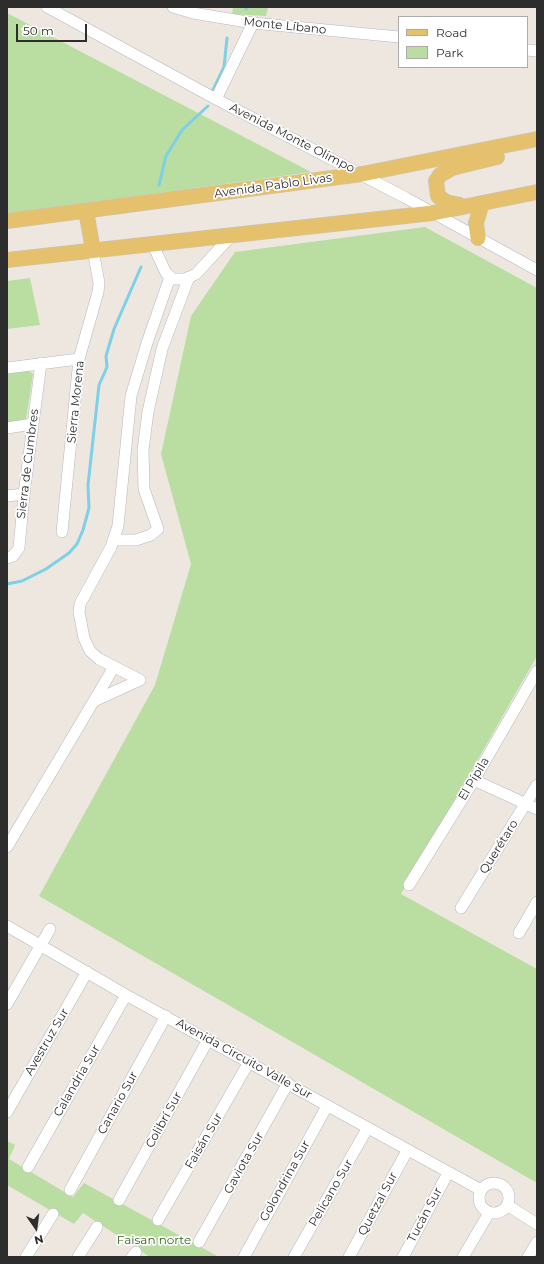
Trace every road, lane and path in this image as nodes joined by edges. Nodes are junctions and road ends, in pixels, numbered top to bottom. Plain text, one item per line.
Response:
1 (47, 7) edge
2 (173, 7) edge
3 (253, 23) junction
4 (398, 37) edge
5 (216, 99) junction
6 (537, 140) edge
7 (362, 174) junction
8 (537, 192) edge
9 (482, 203) junction
10 (465, 206) junction
11 (86, 210) junction
12 (433, 212) junction
13 (7, 221) edge
14 (232, 235) junction
15 (478, 238) junction
16 (152, 243) junction
17 (93, 250) junction
18 (7, 260) edge
19 (537, 270) edge
20 (170, 277) junction
21 (189, 277) junction
22 (79, 359) junction
23 (41, 363) junction
24 (7, 368) edge
25 (33, 424) junction
26 (7, 428) edge
27 (24, 494) junction
28 (7, 496) edge
29 (62, 532) dead end
30 (114, 540) junction
31 (7, 558) edge
32 (114, 667) junction
33 (537, 671) edge
34 (94, 701) junction
35 (474, 780) junction
36 (537, 785) edge
37 (526, 804) junction
38 (537, 809) edge
39 (7, 847) edge
40 (409, 885) dead end
41 (537, 902) edge
42 (461, 908) dead end
43 (7, 926) edge
44 (50, 929) dead end
45 (519, 933) dead end
46 (41, 945) junction
47 (87, 972) junction
48 (126, 994) junction
49 (7, 1004) edge
50 (166, 1016) junction
51 (208, 1040) junction
52 (249, 1062) junction
53 (288, 1084) junction
54 (327, 1106) junction
55 (7, 1112) edge
56 (367, 1129) junction
57 (407, 1151) junction
58 (28, 1167) dead end
59 (448, 1173) junction
60 (70, 1190) dead end
61 (481, 1190) junction
62 (119, 1200) dead end
63 (507, 1206) junction
64 (489, 1213) junction
65 (53, 1214) dead end
66 (158, 1220) dead end
67 (537, 1224) edge
68 (97, 1227) dead end
69 (199, 1242) dead end
70 (537, 1242) edge
71 (26, 1257) edge
72 (78, 1257) edge
73 (244, 1257) edge
74 (294, 1257) edge
75 (349, 1257) edge
76 (403, 1257) edge
77 (463, 1257) edge
78 (528, 1257) edge

1 - 5 street, Avenida Monte Olimpo
2 - 3 street, Monte Líbano
3 - 4 street, Monte Líbano
3 - 5 street
5 - 7 street, Avenida Monte Olimpo
6 - 7 main road, Avenida Pablo Livas
6 - 10 main road
7 - 11 main road, Avenida Pablo Livas
7 - 12 street, Avenida Monte Olimpo
8 - 9 main road
9 - 10 main road
9 - 15 main road
10 - 12 main road
11 - 13 main road, Avenida Pablo Livas
11 - 17 main road
12 - 14 main road
12 - 15 street, Avenida Monte Olimpo
14 - 16 main road
14 - 21 street
15 - 19 street, Avenida Monte Olimpo
16 - 17 main road
16 - 20 street
17 - 18 main road
17 - 22 street, Sierra Morena
20 - 21 street
20 - 30 street
21 - 30 street
22 - 23 street
22 - 29 street, Sierra Morena
23 - 24 street
23 - 25 street, Sierra de Cumbres
25 - 26 street
25 - 27 street, Sierra de Cumbres
27 - 28 street
27 - 31 street, Sierra de Cumbres
30 - 32 street
32 - 34 street
32 - 34 street
33 - 35 street, El Pípila
34 - 39 street
35 - 37 street
35 - 40 street, El Pípila
36 - 37 street, Querétaro
37 - 38 street
37 - 42 street, Querétaro
41 - 45 street
43 - 46 street, Avenida Circuito Valle Sur
44 - 46 street
46 - 47 street, Avenida Circuito Valle Sur
46 - 49 street
47 - 48 street, Avenida Circuito Valle Sur
47 - 55 street, Avestruz Sur
48 - 50 street, Avenida Circuito Valle Sur
48 - 58 street, Calandria Sur
50 - 51 street, Avenida Circuito Valle Sur
50 - 60 street, Canario Sur
51 - 52 street, Avenida Circuito Valle Sur
51 - 62 street, Colibrí Sur
52 - 53 street, Avenida Circuito Valle Sur
52 - 66 street, Faisán Sur
53 - 54 street, Avenida Circuito Valle Sur
53 - 69 street, Gaviota Sur
54 - 56 street, Avenida Circuito Valle Sur
54 - 73 street, Golondrina Sur
56 - 57 street, Avenida Circuito Valle Sur
56 - 74 street, Pelícano Sur
57 - 59 street, Avenida Circuito Valle Sur
57 - 75 street, Quetzal Sur
59 - 61 street, Avenida Circuito Valle Sur
59 - 76 street, Tucán Sur
61 - 63 street
61 - 64 street
63 - 64 street
63 - 67 street
64 - 77 street
65 - 71 street
68 - 72 street
70 - 78 street

